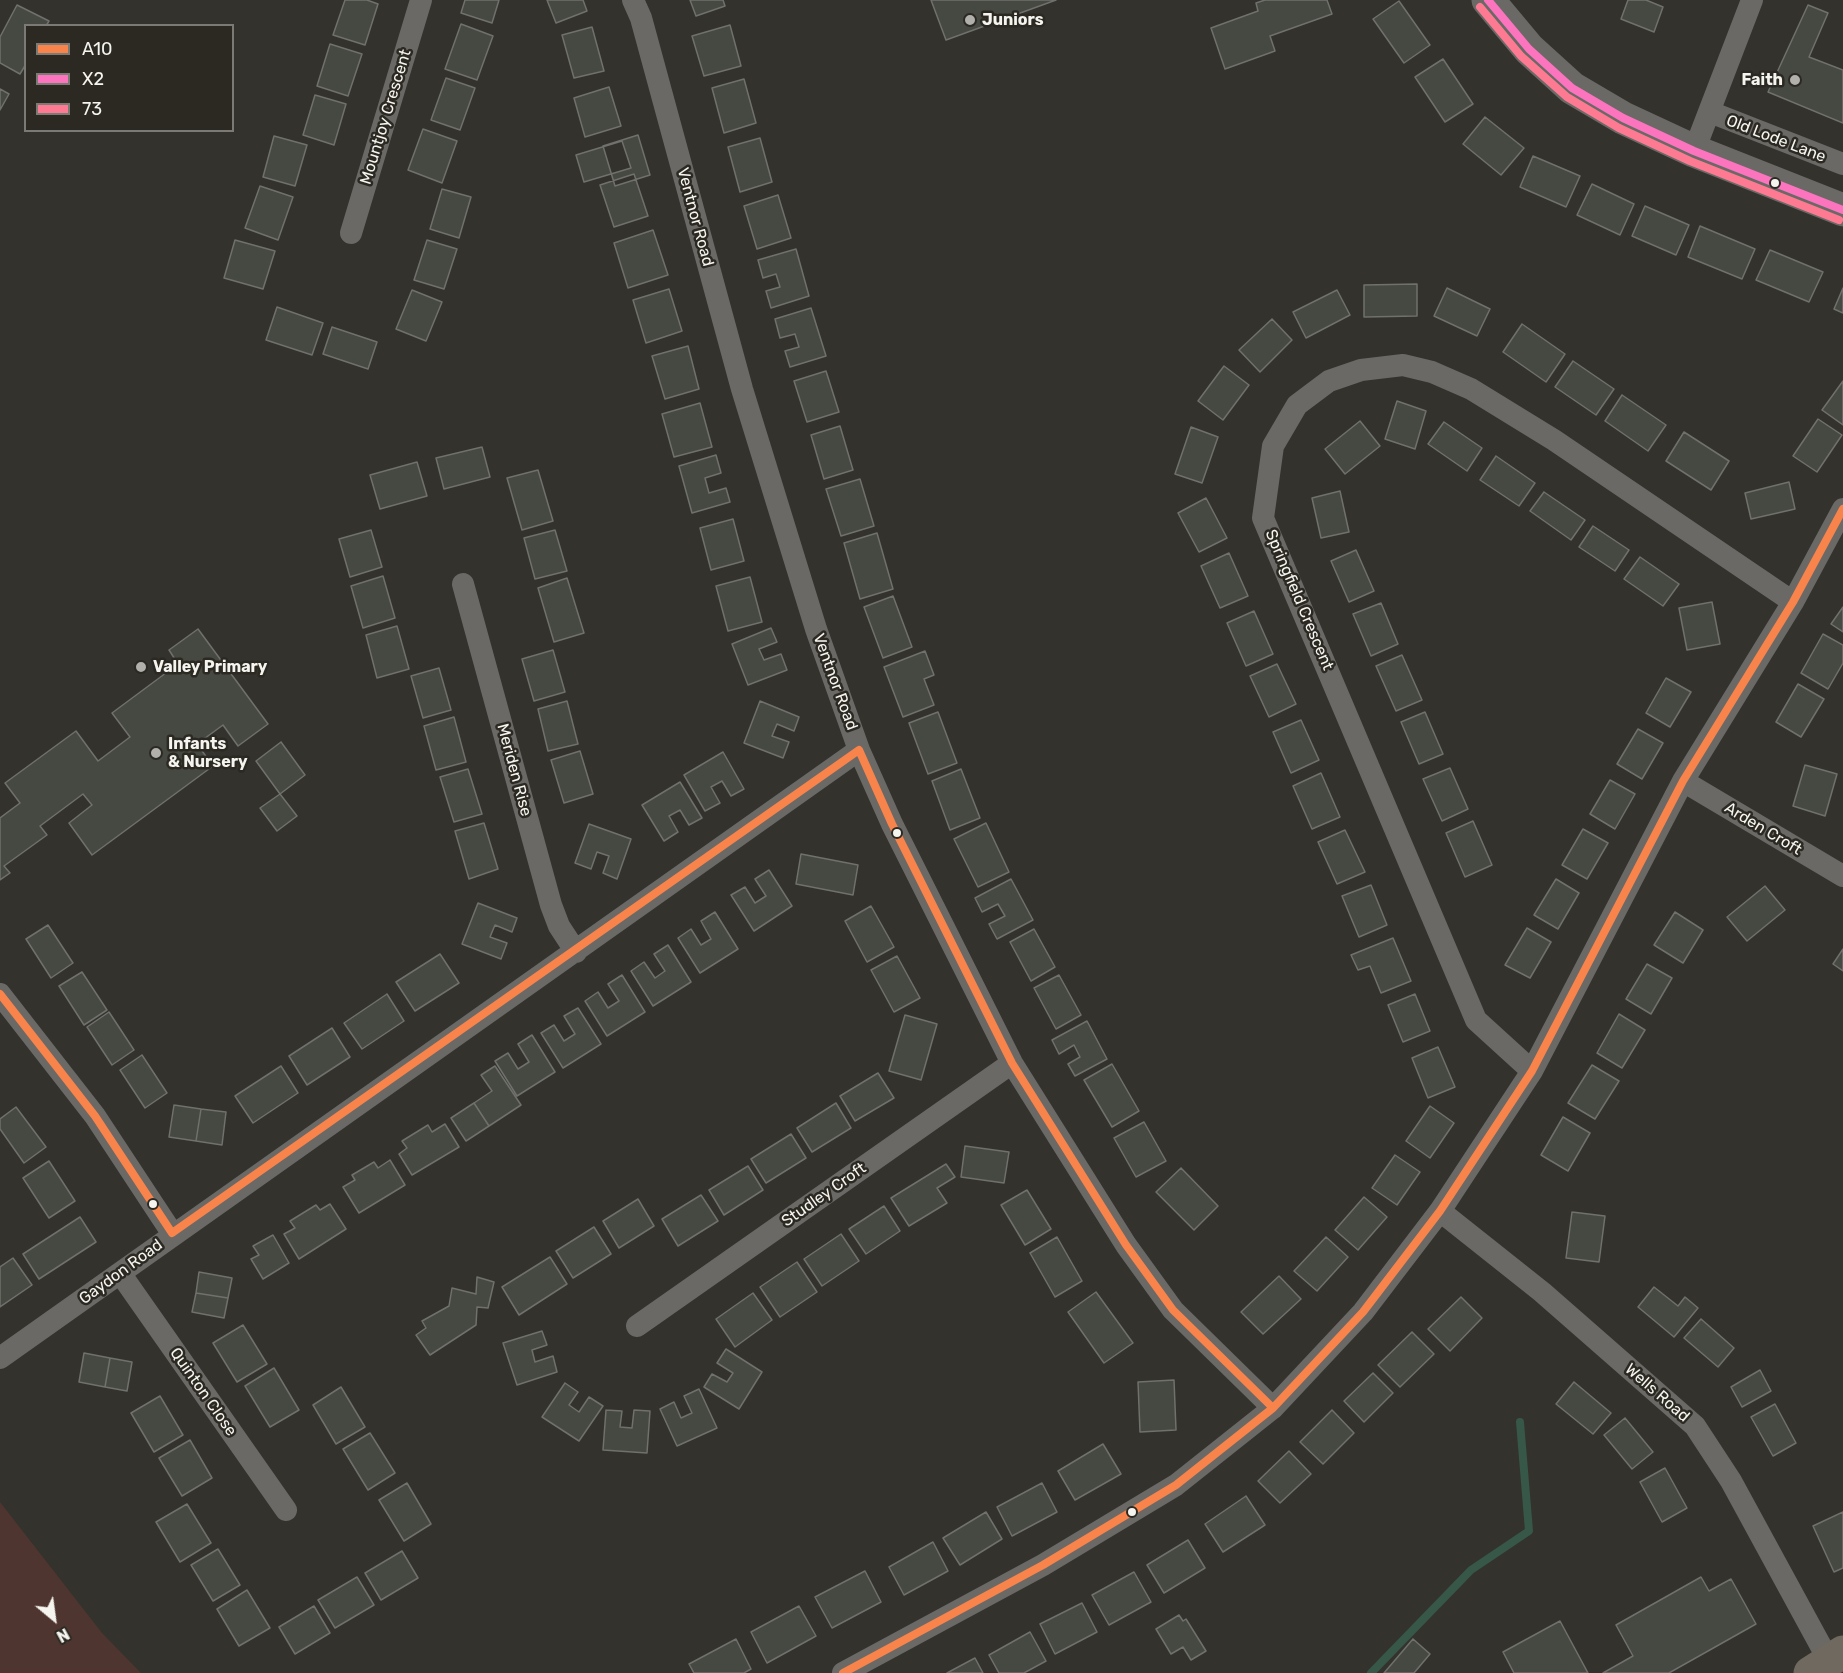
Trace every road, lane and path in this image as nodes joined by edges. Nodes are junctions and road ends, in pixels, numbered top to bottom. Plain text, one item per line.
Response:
1 (422, 0) edge
2 (633, 0) edge
3 (1488, 0) edge
4 (1752, 0) edge
5 (1710, 112) junction
6 (1694, 151) junction
7 (1843, 164) edge
8 (1843, 210) edge
9 (351, 233) dead end
10 (1843, 509) edge
11 (463, 584) dead end
12 (1793, 602) junction
13 (859, 750) junction
14 (1683, 781) junction
15 (1843, 876) edge
16 (576, 952) junction
17 (0, 994) edge
18 (1012, 1063) junction
19 (1532, 1071) junction
20 (1440, 1211) junction
21 (172, 1233) junction
22 (120, 1273) junction
23 (637, 1326) dead end
24 (0, 1358) edge
25 (1273, 1408) junction
26 (286, 1510) dead end
27 (1827, 1662) edge
28 (843, 1673) edge

1 - 9 street, Mountjoy Crescent
2 - 13 street, Ventnor Road
3 - 6 street
4 - 5 street
5 - 6 street
5 - 7 street, Old Lode Lane
6 - 8 street
10 - 12 street
11 - 16 street, Meriden Rise
12 - 14 street
12 - 19 street, Springfield Crescent
13 - 16 street, Gaydon Road
13 - 18 street, Ventnor Road
14 - 15 street, Arden Croft
14 - 19 street
16 - 21 street, Gaydon Road
17 - 21 street
18 - 23 street, Studley Croft
18 - 25 street, Ventnor Road
19 - 20 street
20 - 25 street
20 - 27 street, Wells Road
21 - 22 street, Gaydon Road
22 - 24 street, Gaydon Road
22 - 26 street, Quinton Close
25 - 28 street

